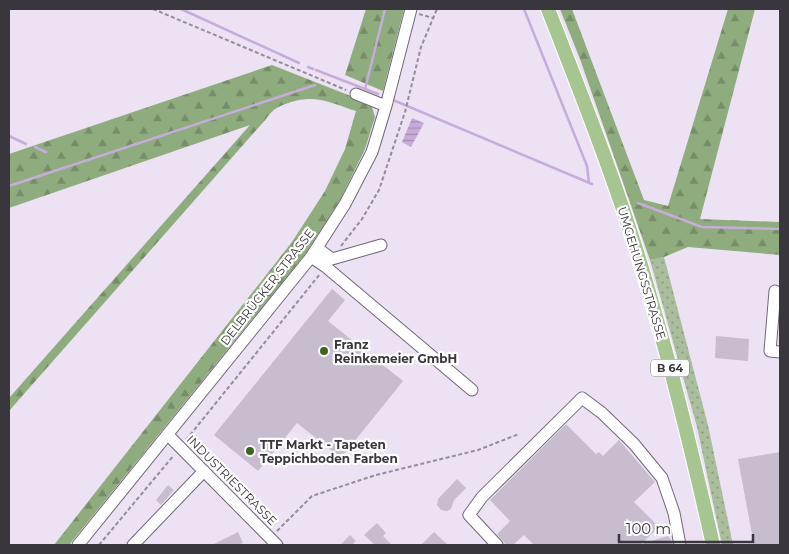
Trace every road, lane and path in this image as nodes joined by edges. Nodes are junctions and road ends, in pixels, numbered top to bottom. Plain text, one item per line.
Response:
1 (152, 9) edge
2 (437, 9) edge
3 (548, 9) edge
4 (410, 10) edge
5 (433, 18) junction
6 (356, 94) joint
7 (386, 106) junction
8 (381, 245) dead end
9 (314, 253) junction
10 (329, 263) junction
11 (775, 291) dead end
12 (780, 352) edge
13 (472, 390) dead end
14 (519, 434) dead end
15 (168, 435) junction
16 (180, 447) junction
17 (204, 471) junction
18 (274, 541) edge
19 (78, 545) edge
20 (99, 545) edge
21 (133, 545) edge
22 (497, 545) edge
23 (680, 545) edge
24 (713, 545) edge

1 - 6 path
2 - 5 path
3 - 24 main road, UMGEHUNGSSTRASSE / B 64
4 - 5 path
4 - 7 street, DELBRÜCKER STRASSE
5 - 10 path
6 - 7 street
7 - 9 street, DELBRÜCKER STRASSE
8 - 10 street
9 - 10 street
9 - 15 street, DELBRÜCKER STRASSE
10 - 13 street
10 - 16 path
11 - 12 street
14 - 18 path
15 - 16 street, INDUSTRIESTRASSE
15 - 19 street, DELBRÜCKER STRASSE
16 - 17 street, INDUSTRIESTRASSE
16 - 20 path
17 - 18 street, INDUSTRIESTRASSE
17 - 21 street
22 - 23 street

